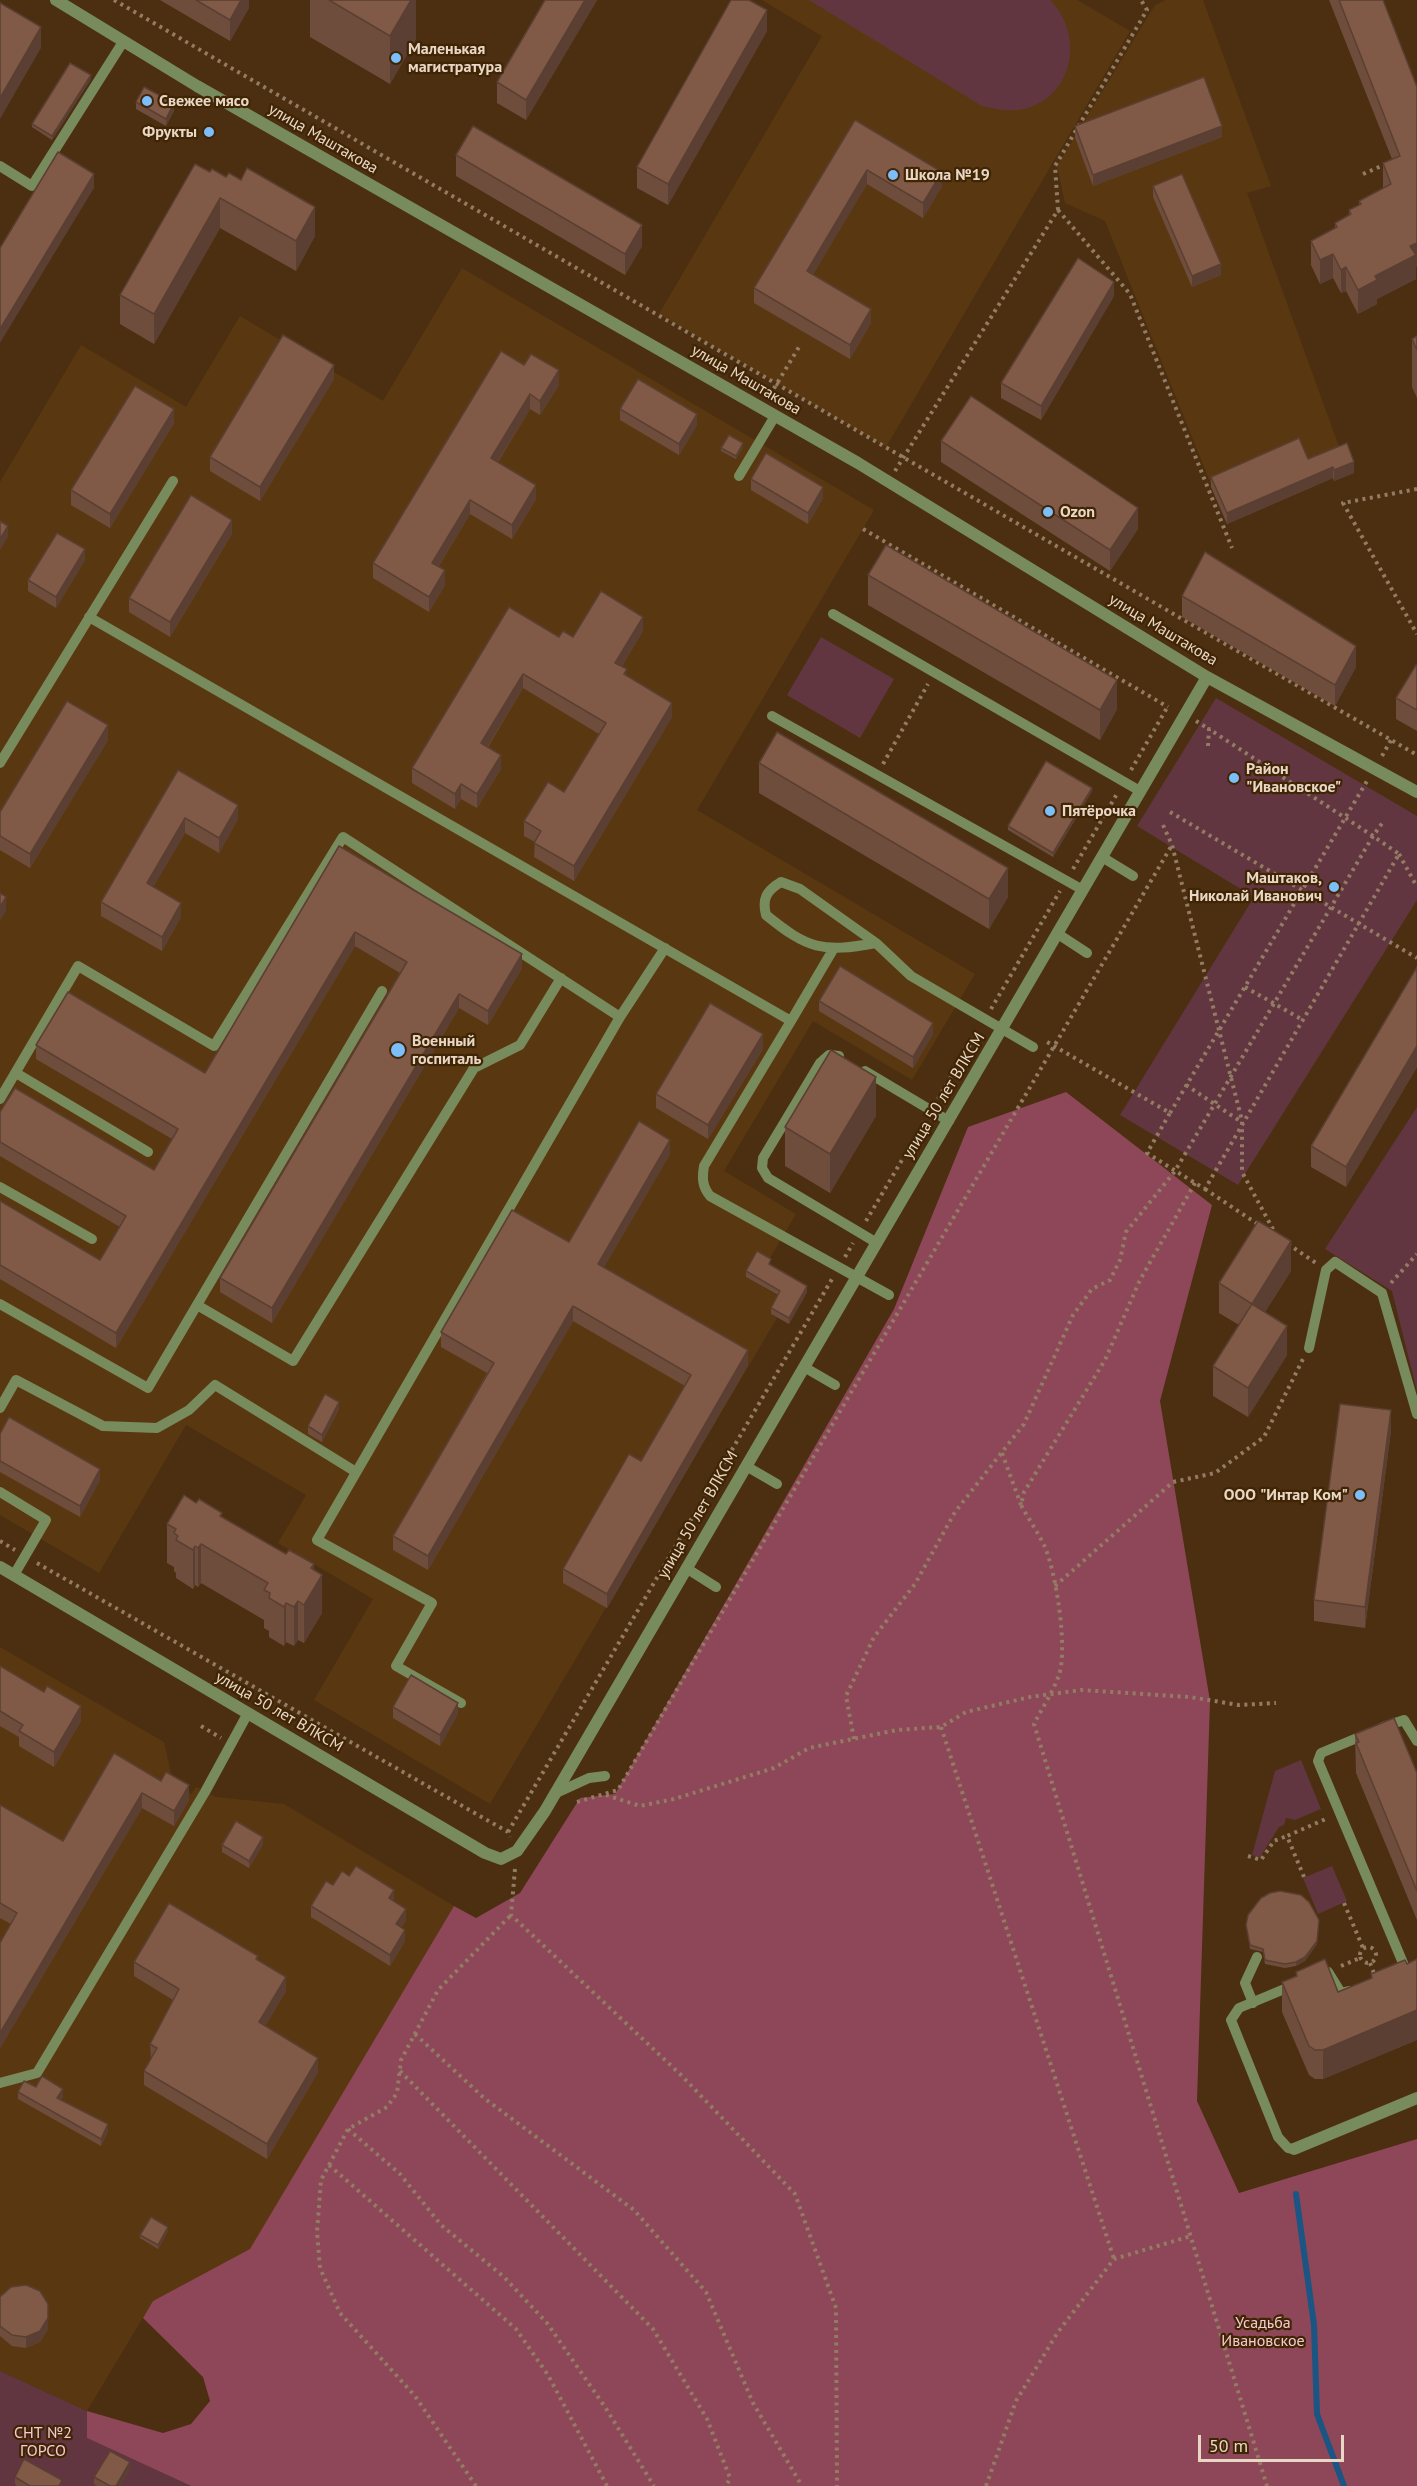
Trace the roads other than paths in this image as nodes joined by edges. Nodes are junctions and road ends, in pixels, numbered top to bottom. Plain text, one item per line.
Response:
1 (56, 0) edge
2 (123, 42) junction
3 (0, 166) edge
4 (775, 416) junction
5 (739, 476) dead end
6 (173, 481) dead end
7 (833, 614) dead end
8 (89, 617) junction
9 (1207, 677) junction
10 (772, 716) dead end
11 (0, 763) edge
12 (1140, 791) junction
13 (1417, 792) edge
14 (1102, 857) junction
15 (1132, 876) dead end
16 (1083, 890) junction
17 (1058, 934) junction
18 (876, 943) junction
19 (665, 948) junction
20 (834, 948) junction
21 (1088, 953) dead end
22 (561, 978) junction
23 (382, 991) dead end
24 (620, 1017) junction
25 (791, 1021) junction
26 (1003, 1028) junction
27 (1033, 1047) dead end
28 (16, 1073) junction
29 (0, 1099) edge
30 (949, 1121) junction
31 (148, 1152) dead end
32 (0, 1187) edge
33 (92, 1239) dead end
34 (877, 1243) junction
35 (857, 1277) junction
36 (889, 1295) dead end
37 (0, 1304) edge
38 (197, 1305) junction
39 (1309, 1348) road end
40 (804, 1367) junction
41 (835, 1385) dead end
42 (0, 1408) edge
43 (1417, 1414) edge
44 (746, 1466) junction
45 (356, 1472) junction
46 (777, 1484) dead end
47 (0, 1492) edge
48 (0, 1567) edge
49 (686, 1568) junction
50 (14, 1575) junction
51 (716, 1587) dead end
52 (461, 1703) dead end
53 (248, 1713) junction
54 (1417, 1741) edge
55 (605, 1776) dead end
56 (554, 1794) junction
57 (1257, 1957) dead end
58 (1252, 2003) junction
59 (0, 2083) edge
60 (1417, 2098) edge
61 (1294, 2149) joint

1 - 2 street, улица Маштакова
2 - 3 lane
2 - 4 street, улица Маштакова
4 - 5 lane
4 - 9 street, улица Маштакова
6 - 8 lane
7 - 12 lane
8 - 11 lane
8 - 19 lane
9 - 12 street, улица 50 лет ВЛКСМ
9 - 13 street, улица Маштакова
10 - 16 lane
12 - 14 street, улица 50 лет ВЛКСМ
14 - 15 lane
14 - 16 street, улица 50 лет ВЛКСМ
16 - 17 street, улица 50 лет ВЛКСМ
17 - 21 lane
17 - 26 street, улица 50 лет ВЛКСМ
18 - 20 lane
18 - 20 lane
18 - 26 lane
19 - 24 lane
19 - 25 lane
20 - 25 lane
22 - 24 lane
22 - 28 lane
22 - 38 lane
23 - 38 lane
24 - 45 lane
25 - 35 lane
26 - 27 lane
26 - 30 street, улица 50 лет ВЛКСМ
28 - 29 lane
28 - 31 lane
30 - 34 street, улица 50 лет ВЛКСМ
30 - 34 lane
32 - 33 lane
34 - 35 street, улица 50 лет ВЛКСМ
35 - 36 lane
35 - 40 street, улица 50 лет ВЛКСМ
37 - 38 lane
39 - 43 lane
40 - 41 lane
40 - 44 street, улица 50 лет ВЛКСМ
42 - 45 lane
44 - 46 lane
44 - 49 street, улица 50 лет ВЛКСМ
45 - 52 lane
47 - 50 lane
48 - 50 street, улица 50 лет ВЛКСМ
49 - 51 lane
49 - 56 street, улица 50 лет ВЛКСМ
50 - 53 street, улица 50 лет ВЛКСМ
53 - 56 street, улица 50 лет ВЛКСМ
53 - 59 lane
54 - 58 lane
55 - 56 lane
57 - 58 lane
58 - 61 lane
60 - 61 street

